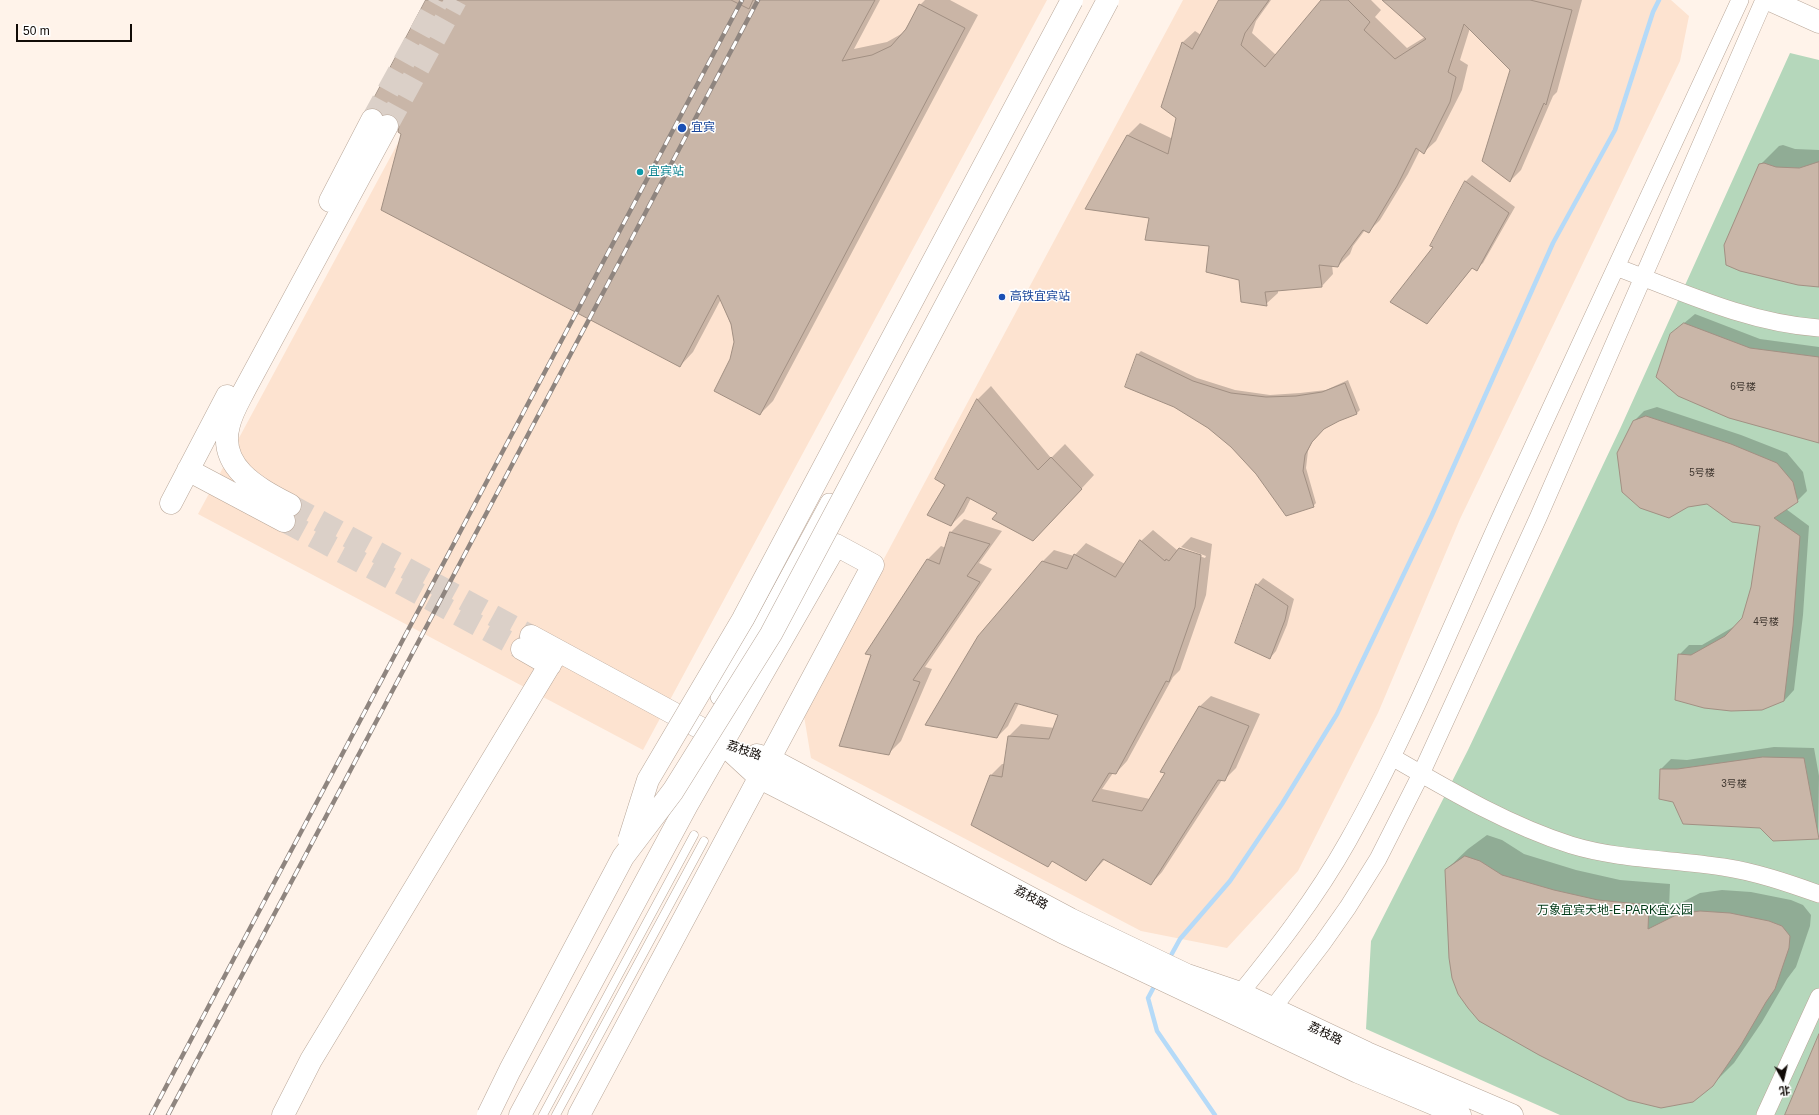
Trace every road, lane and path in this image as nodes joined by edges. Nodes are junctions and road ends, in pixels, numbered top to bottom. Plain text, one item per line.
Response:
1 (1072, 0) edge
2 (1099, 0) edge
3 (1108, 0) edge
4 (1740, 0) edge
5 (1764, 0) edge
6 (1770, 0) edge
7 (1819, 22) edge
8 (1616, 267) junction
9 (1643, 277) junction
10 (1819, 328) edge
11 (188, 470) junction
12 (171, 503) dead end
13 (526, 643) tunnel mouth
14 (554, 658) junction
15 (700, 728) junction
16 (722, 743) junction
17 (1392, 757) junction
18 (765, 769) junction
19 (1421, 774) junction
20 (694, 835) dead end
21 (704, 841) dead end
22 (623, 857) junction
23 (1819, 894) edge
24 (1819, 997) edge
25 (1234, 1001) junction
26 (1273, 1008) junction
27 (1257, 1024) junction
28 (510, 1070) junction
29 (283, 1115) edge
30 (478, 1115) edge
31 (488, 1115) edge
32 (520, 1115) edge
33 (543, 1115) edge
34 (556, 1115) edge
35 (579, 1115) edge
36 (1460, 1115) edge
37 (1512, 1115) edge
38 (1765, 1115) edge

1 - 22 street, bridge
2 - 15 street
3 - 22 street, bridge
4 - 8 street
5 - 9 street
6 - 7 street
8 - 9 street
8 - 17 street
9 - 10 street
9 - 19 street
11 - 11 street
11 - 12 street
13 - 14 street, 荔枝路
14 - 15 street, 荔枝路
14 - 29 street
15 - 16 street, 荔枝路
16 - 18 street, 荔枝路
16 - 18 street
16 - 32 street
17 - 19 street
17 - 25 street
18 - 25 street, 荔枝路
18 - 35 street
19 - 23 street
19 - 26 street
20 - 33 lane
21 - 34 lane
22 - 28 street, bridge
24 - 38 street
25 - 26 street, 荔枝路
25 - 27 street, 荔枝路
26 - 27 street
26 - 37 street, 荔枝路
27 - 36 street, 荔枝路
28 - 30 street, bridge
28 - 31 street, bridge

